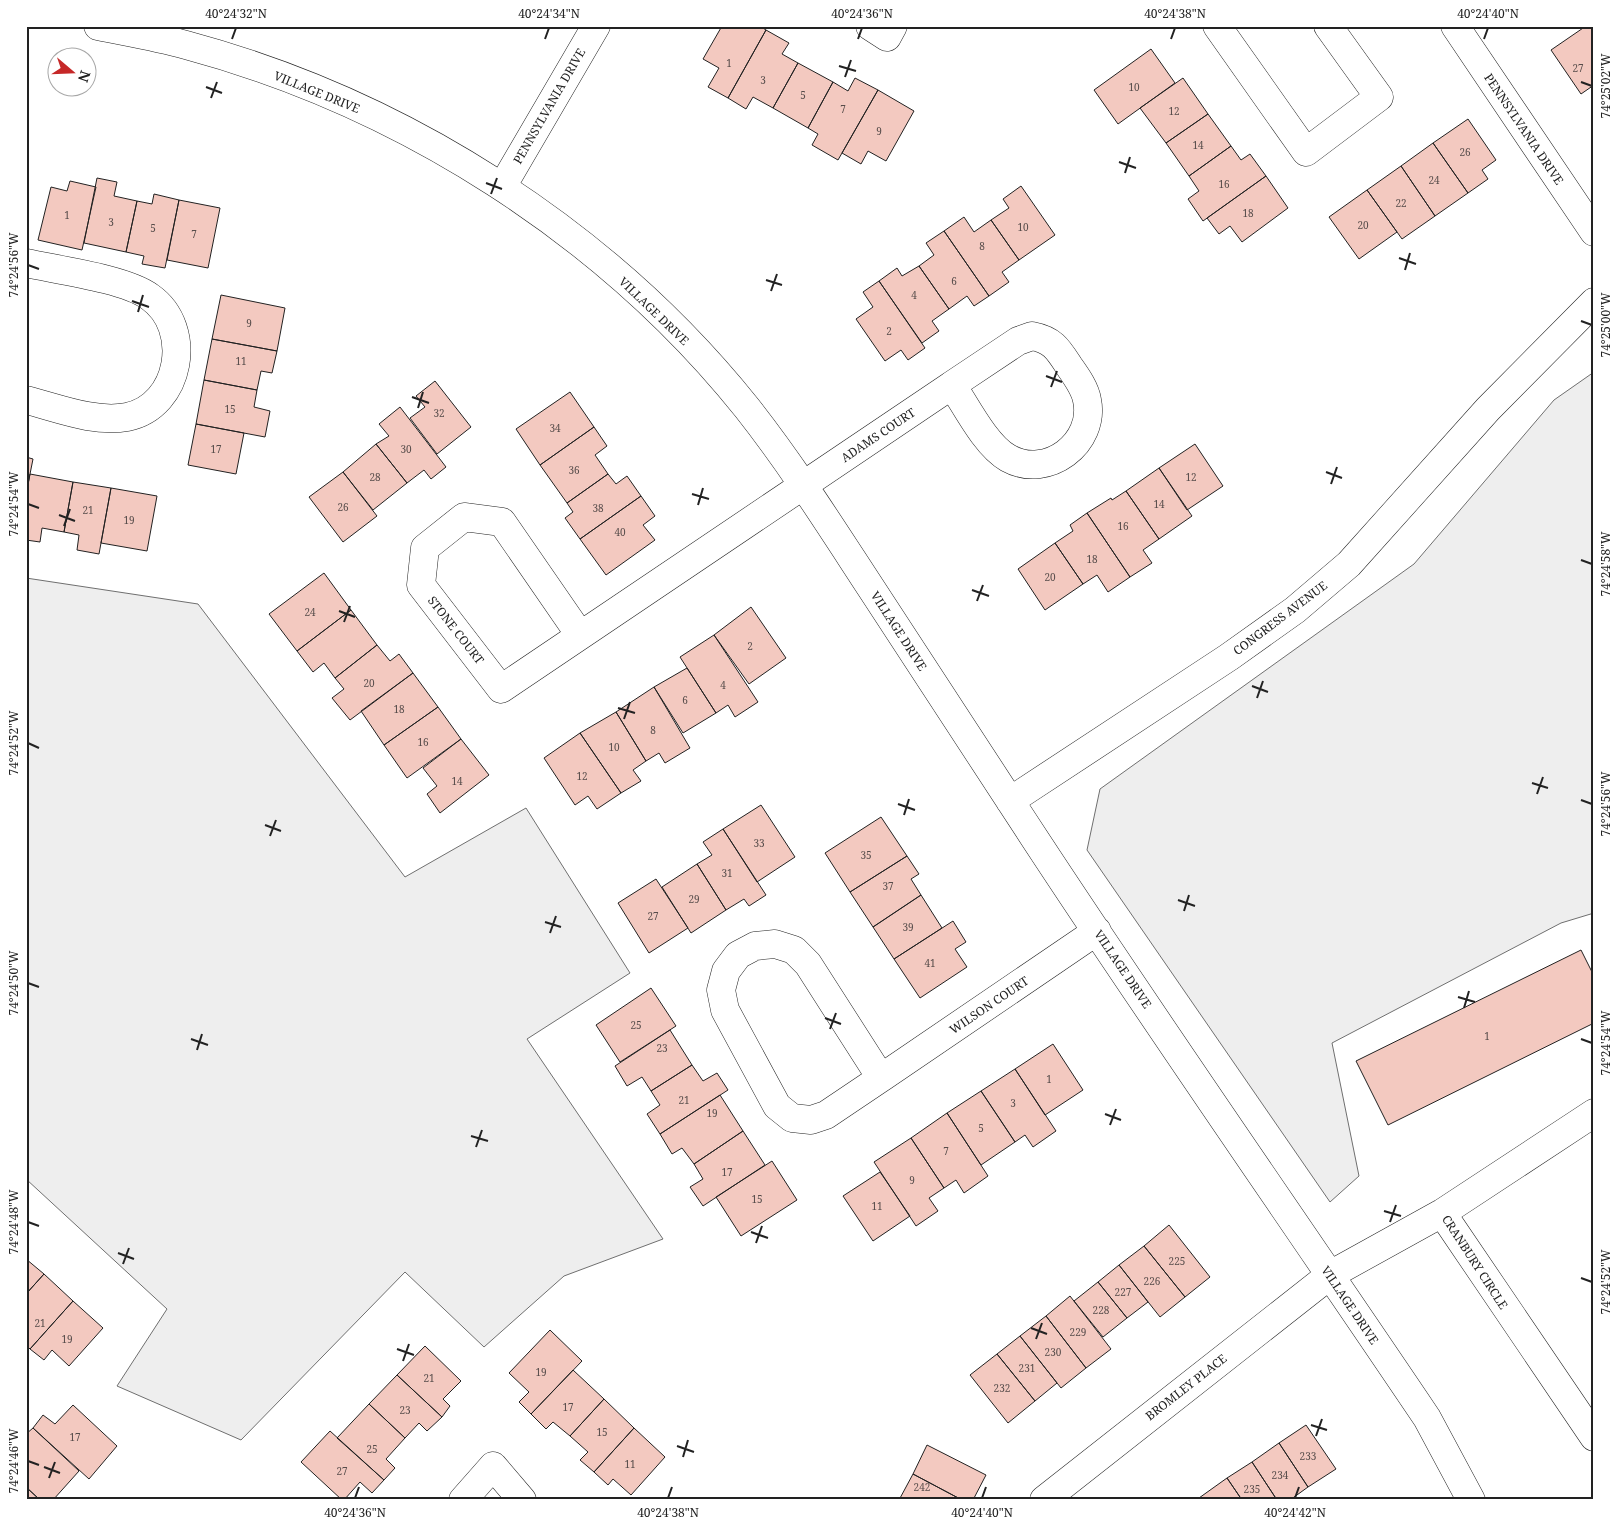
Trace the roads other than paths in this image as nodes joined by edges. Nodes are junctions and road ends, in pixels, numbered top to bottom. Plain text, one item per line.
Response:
1 (98, 26) edge
2 (596, 26) edge
3 (1217, 26) edge
4 (1328, 26) edge
5 (1455, 26) edge
6 (502, 187) junction
7 (1594, 232) edge
8 (26, 263) edge
9 (1594, 302) edge
10 (952, 385) junction
11 (26, 400) edge
12 (803, 486) junction
13 (580, 635) junction
14 (1010, 801) junction
15 (1097, 932) junction
16 (881, 1078) junction
17 (1594, 1113) edge
18 (1442, 1212) junction
19 (1330, 1275) junction
20 (1594, 1437) edge
21 (463, 1500) edge
22 (522, 1500) edge
23 (1044, 1500) edge
24 (1471, 1500) edge

1 - 6 street, VILLAGE DRIVE
2 - 6 street, PENNSYLVANIA DRIVE
3 - 4 street
5 - 7 street, PENNSYLVANIA DRIVE
6 - 12 street, VILLAGE DRIVE
8 - 11 street
9 - 14 street, CONGRESS AVENUE
10 - 10 street
10 - 12 street, ADAMS COURT
12 - 13 street, STONE COURT
12 - 14 street, VILLAGE DRIVE
13 - 13 street, STONE COURT
14 - 15 street, VILLAGE DRIVE
15 - 16 street, WILSON COURT
15 - 19 street, VILLAGE DRIVE
16 - 16 street, WILSON COURT
17 - 18 street, CRANBURY CIRCLE
18 - 19 street, BROMLEY PLACE
18 - 20 street, CRANBURY CIRCLE
19 - 23 street, BROMLEY PLACE
19 - 24 street, VILLAGE DRIVE
21 - 22 street

